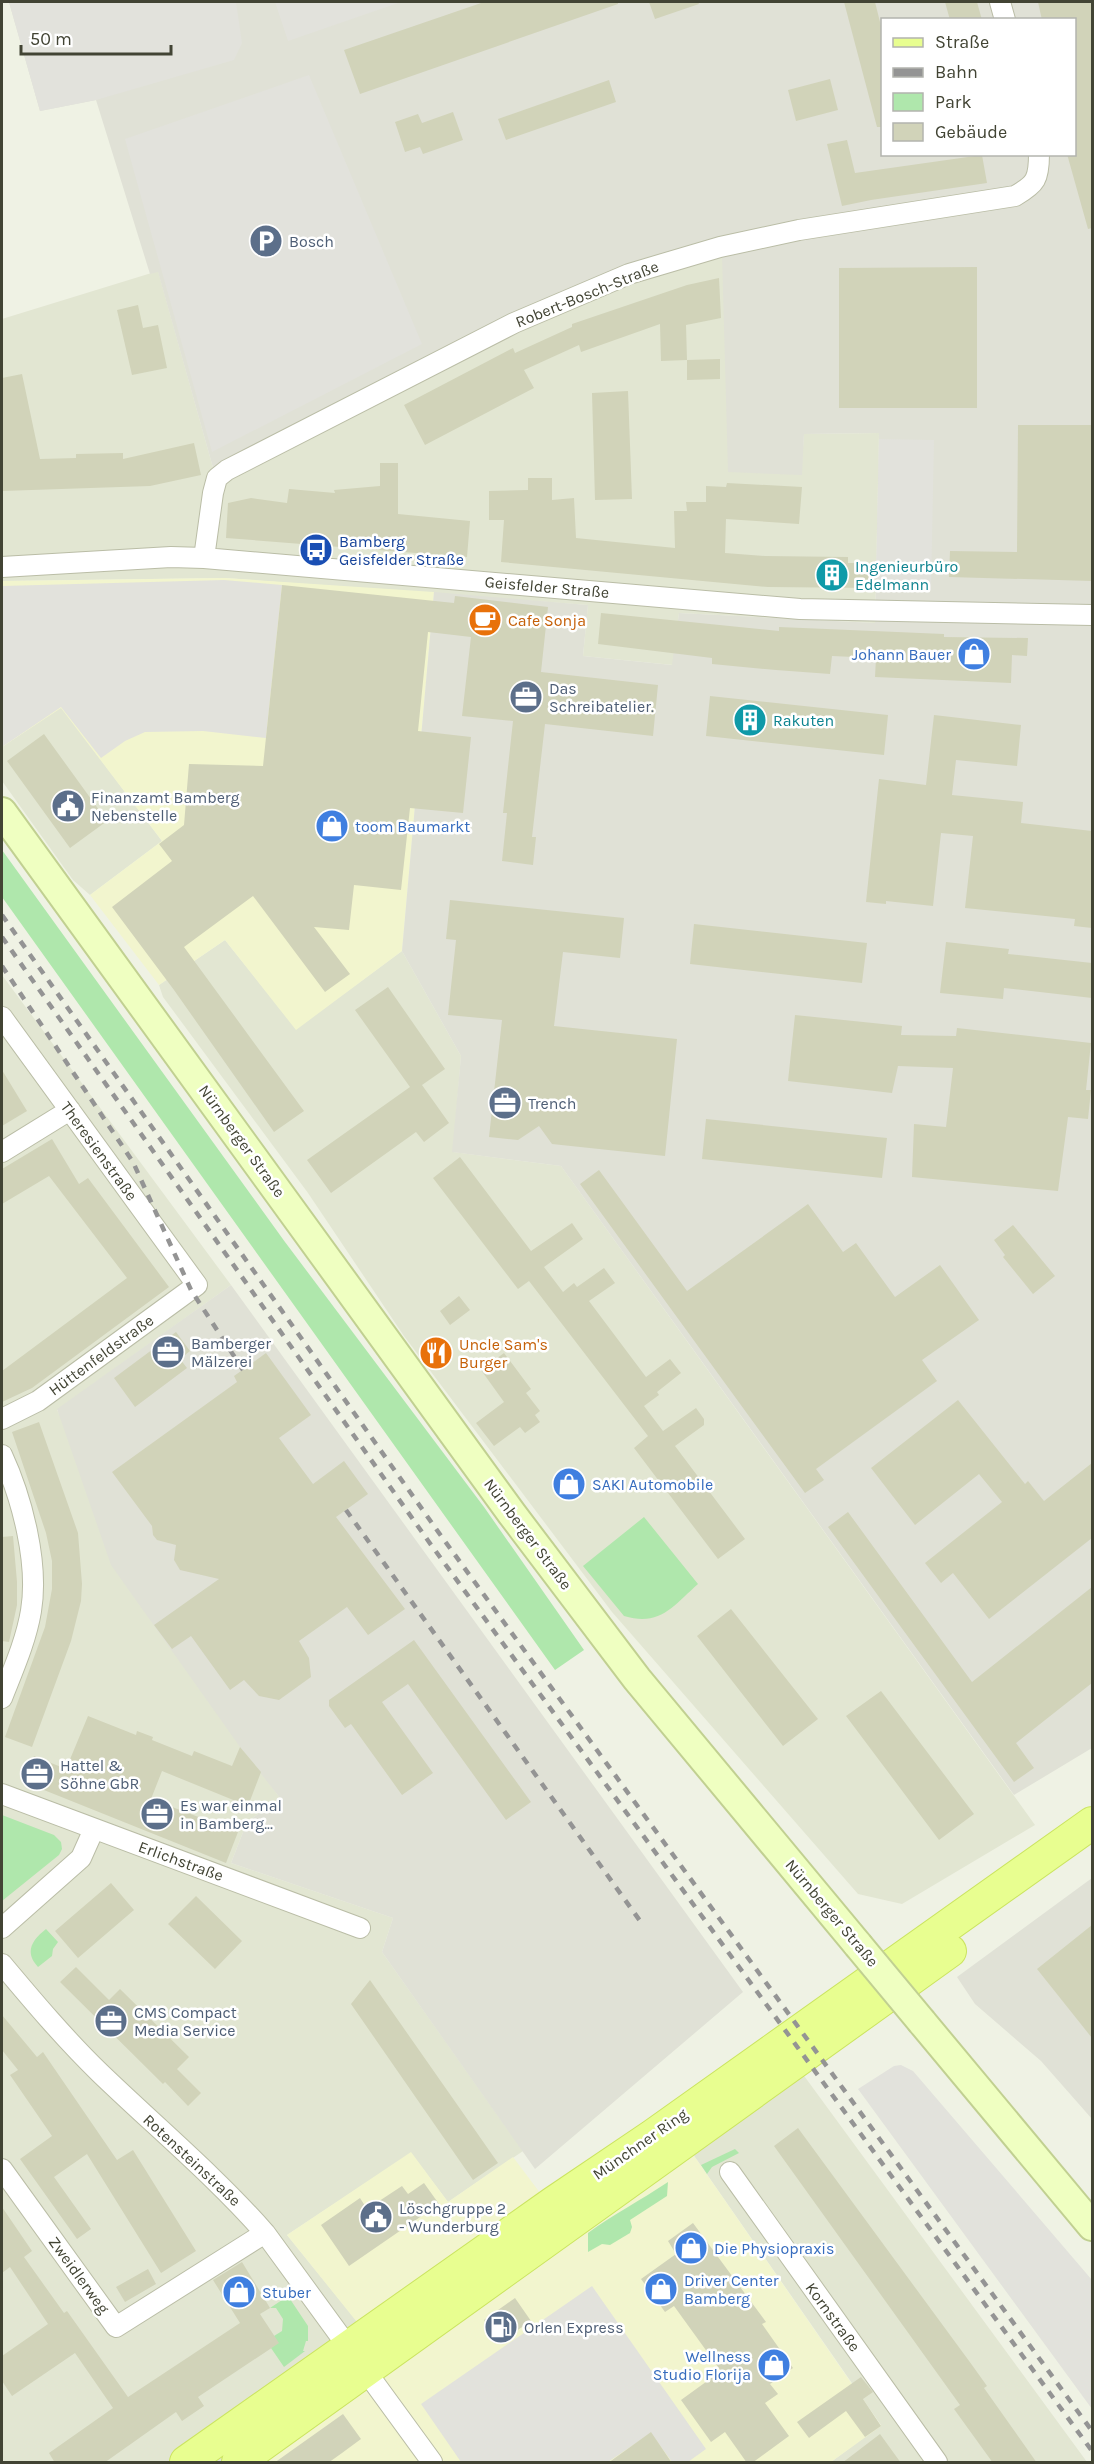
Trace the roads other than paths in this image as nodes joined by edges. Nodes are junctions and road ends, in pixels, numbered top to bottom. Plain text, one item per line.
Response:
1 (1000, 2) edge
2 (1004, 18) edge
3 (1040, 156) edge
4 (204, 558) junction
5 (2, 567) edge
6 (1092, 615) edge
7 (2, 812) edge
8 (2, 1017) edge
9 (70, 1110) junction
10 (2, 1152) edge
11 (197, 1285) joint
12 (2, 1419) edge
13 (2, 1455) edge
14 (2, 1698) edge
15 (2, 1794) edge
16 (1092, 1823) edge
17 (94, 1829) junction
18 (1092, 1850) edge
19 (2, 1928) edge
20 (360, 1928) dead end
21 (2, 1964) edge
22 (2, 2169) edge
23 (730, 2172) dead end
24 (1092, 2226) edge
25 (265, 2233) junction
26 (358, 2359) junction
27 (186, 2463) edge
28 (238, 2463) edge
29 (432, 2463) edge
30 (937, 2463) edge

1 - 2 street
3 - 4 street, Robert-Bosch-Straße
4 - 5 street, Geisfelder Straße
4 - 6 street, Geisfelder Straße
7 - 24 street, Nürnberger Straße, bridge
8 - 9 street, Theresienstraße
9 - 10 street
9 - 11 street, Theresienstraße
11 - 12 street, Hüttenfeldstraße
13 - 14 street
15 - 17 street, Erlichstraße
16 - 26 main road, Münchner Ring
17 - 19 street
17 - 20 street, Erlichstraße
18 - 26 main road, Münchner Ring
21 - 25 street, Rotensteinstraße
22 - 25 street, Zweidlerweg
23 - 30 street, Kornstraße
25 - 26 street, Rotensteinstraße
26 - 27 main road, Münchner Ring
26 - 28 main road, Münchner Ring
26 - 29 street, Rotensteinstraße

